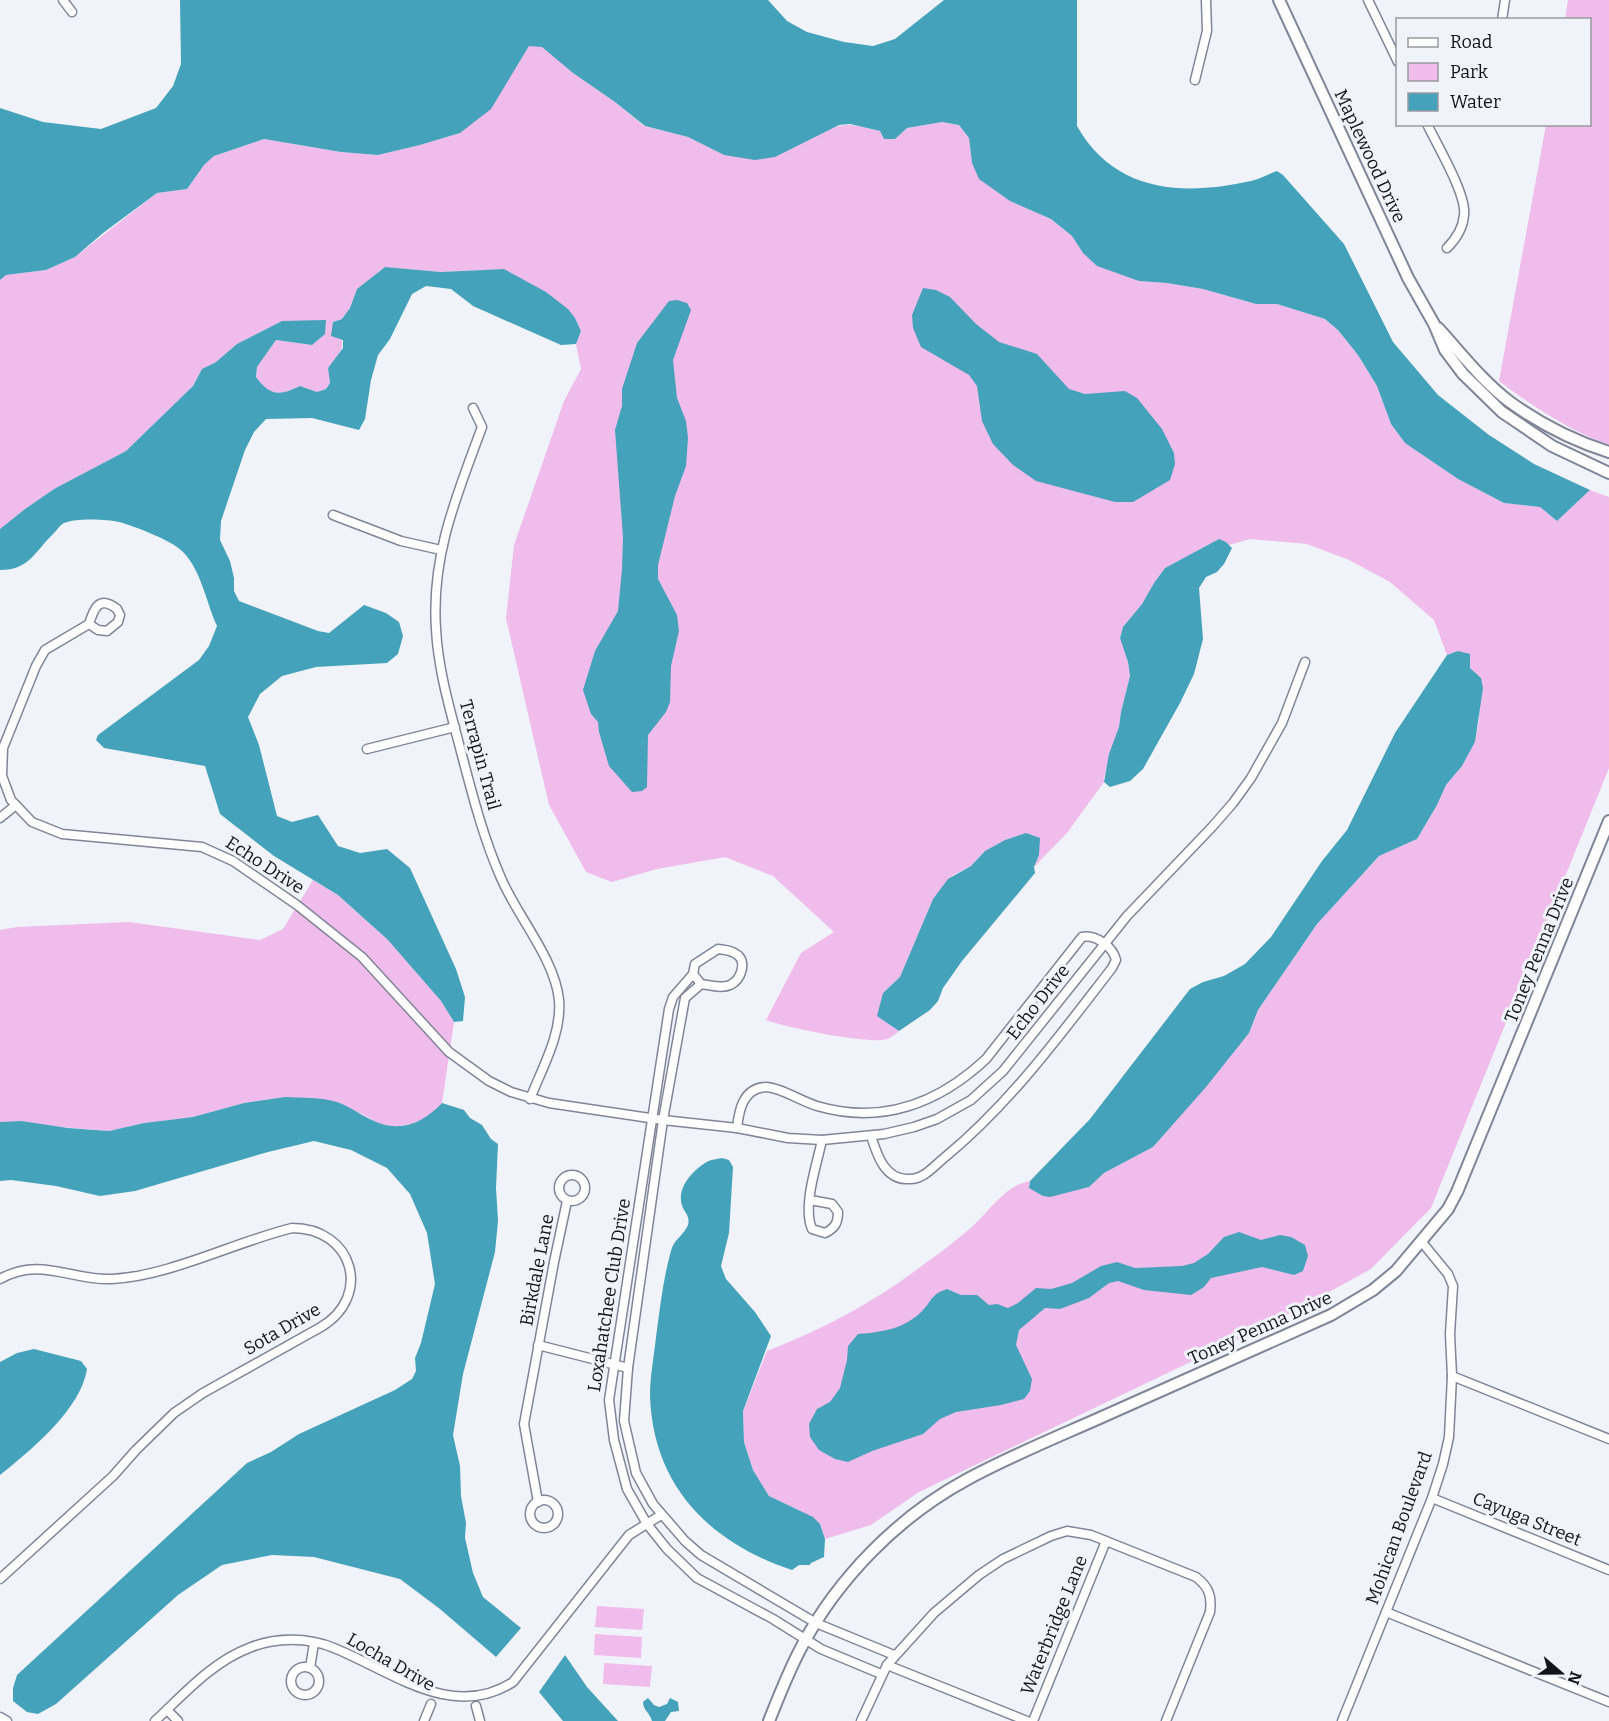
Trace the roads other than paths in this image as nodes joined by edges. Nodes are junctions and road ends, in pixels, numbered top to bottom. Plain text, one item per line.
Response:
1 (63, 0) edge
2 (1206, 0) edge
3 (1279, 0) edge
4 (1368, 0) edge
5 (1505, 0) edge
6 (72, 12) dead end
7 (1502, 18) edge
8 (1396, 58) edge
9 (1195, 80) dead end
10 (1428, 126) edge
11 (1447, 248) dead end
12 (1434, 324) junction
13 (473, 408) dead end
14 (1609, 452) edge
15 (1609, 472) edge
16 (333, 515) dead end
17 (441, 550) junction
18 (89, 624) dead end
19 (1305, 662) dead end
20 (455, 727) junction
21 (367, 749) dead end
22 (16, 806) junction
23 (0, 818) edge
24 (1609, 821) edge
25 (1105, 944) junction
26 (693, 974) junction
27 (701, 984) junction
28 (530, 1099) junction
29 (651, 1118) junction
30 (663, 1120) junction
31 (737, 1128) junction
32 (871, 1136) junction
33 (822, 1140) junction
34 (810, 1200) dead end
35 (567, 1201) dead end
36 (1421, 1241) junction
37 (0, 1279) edge
38 (538, 1345) junction
39 (614, 1364) junction
40 (628, 1368) junction
41 (1452, 1376) junction
42 (1609, 1439) edge
43 (1432, 1498) junction
44 (538, 1502) dead end
45 (661, 1515) junction
46 (646, 1524) junction
47 (1106, 1541) junction
48 (1609, 1570) edge
49 (0, 1579) edge
50 (1386, 1612) junction
51 (816, 1623) junction
52 (806, 1639) junction
53 (314, 1643) junction
54 (894, 1655) junction
55 (887, 1665) junction
56 (310, 1668) dead end
57 (881, 1674) junction
58 (409, 1692) dead end
59 (1609, 1702) edge
60 (432, 1704) dead end
61 (167, 1710) junction
62 (0, 1717) edge
63 (7, 1721) edge
64 (155, 1721) edge
65 (178, 1721) edge
66 (424, 1721) edge
67 (480, 1721) edge
68 (769, 1721) edge
69 (861, 1721) edge
70 (1027, 1721) edge
71 (1033, 1721) edge
72 (1166, 1721) edge
73 (1342, 1721) edge

1 - 6 street
2 - 9 street
3 - 12 street, Maplewood Drive
4 - 8 street
5 - 7 street
10 - 11 street
12 - 14 street, Maplewood Drive
12 - 15 street, Maplewood Drive
13 - 17 street, Terrapin Trail
16 - 17 street
17 - 20 street, Terrapin Trail
18 - 22 street, Echo Drive
19 - 25 street, Echo Drive
20 - 21 street
20 - 28 street, Terrapin Trail
22 - 23 street
22 - 28 street, Echo Drive
24 - 36 street, Toney Penna Drive
25 - 31 street
25 - 32 street, Echo Drive
25 - 32 street
26 - 27 street
26 - 27 street
26 - 29 street
27 - 30 street
28 - 29 street, Echo Drive
29 - 30 street, Echo Drive
29 - 39 street, Loxahatchee Club Drive
30 - 31 street, Echo Drive
30 - 40 street, Loxahatchee Club Drive
31 - 33 street, Echo Drive
32 - 33 street, Echo Drive
33 - 34 street
35 - 38 street, Birkdale Lane
36 - 41 street, Mohican Boulevard
36 - 51 street, Toney Penna Drive
37 - 49 street, Sota Drive
38 - 39 street, Birkdale Lane
38 - 44 street, Birkdale Lane
39 - 40 street, Birkdale Lane
39 - 46 street, Loxahatchee Club Drive
40 - 45 street, Loxahatchee Club Drive
41 - 42 street
41 - 43 street, Mohican Boulevard
43 - 48 street, Cayuga Street
43 - 50 street, Mohican Boulevard
45 - 46 street
45 - 51 street, Loxahatchee Club Drive
46 - 52 street, Loxahatchee Club Drive
46 - 67 street
47 - 54 street
47 - 71 street, Waterbridge Lane
47 - 72 street
50 - 59 street
50 - 73 street, Mohican Boulevard
51 - 52 street, Toney Penna Drive
51 - 54 street, Loxahatchee Club Drive
52 - 57 street, Loxahatchee Club Drive
52 - 68 street, Toney Penna Drive
53 - 56 street
53 - 58 street, Locha Drive
53 - 61 street, Locha Drive
54 - 55 street
55 - 57 street
55 - 70 street
57 - 69 street
60 - 66 street
61 - 64 street, Locha Drive
61 - 65 street
62 - 63 street

